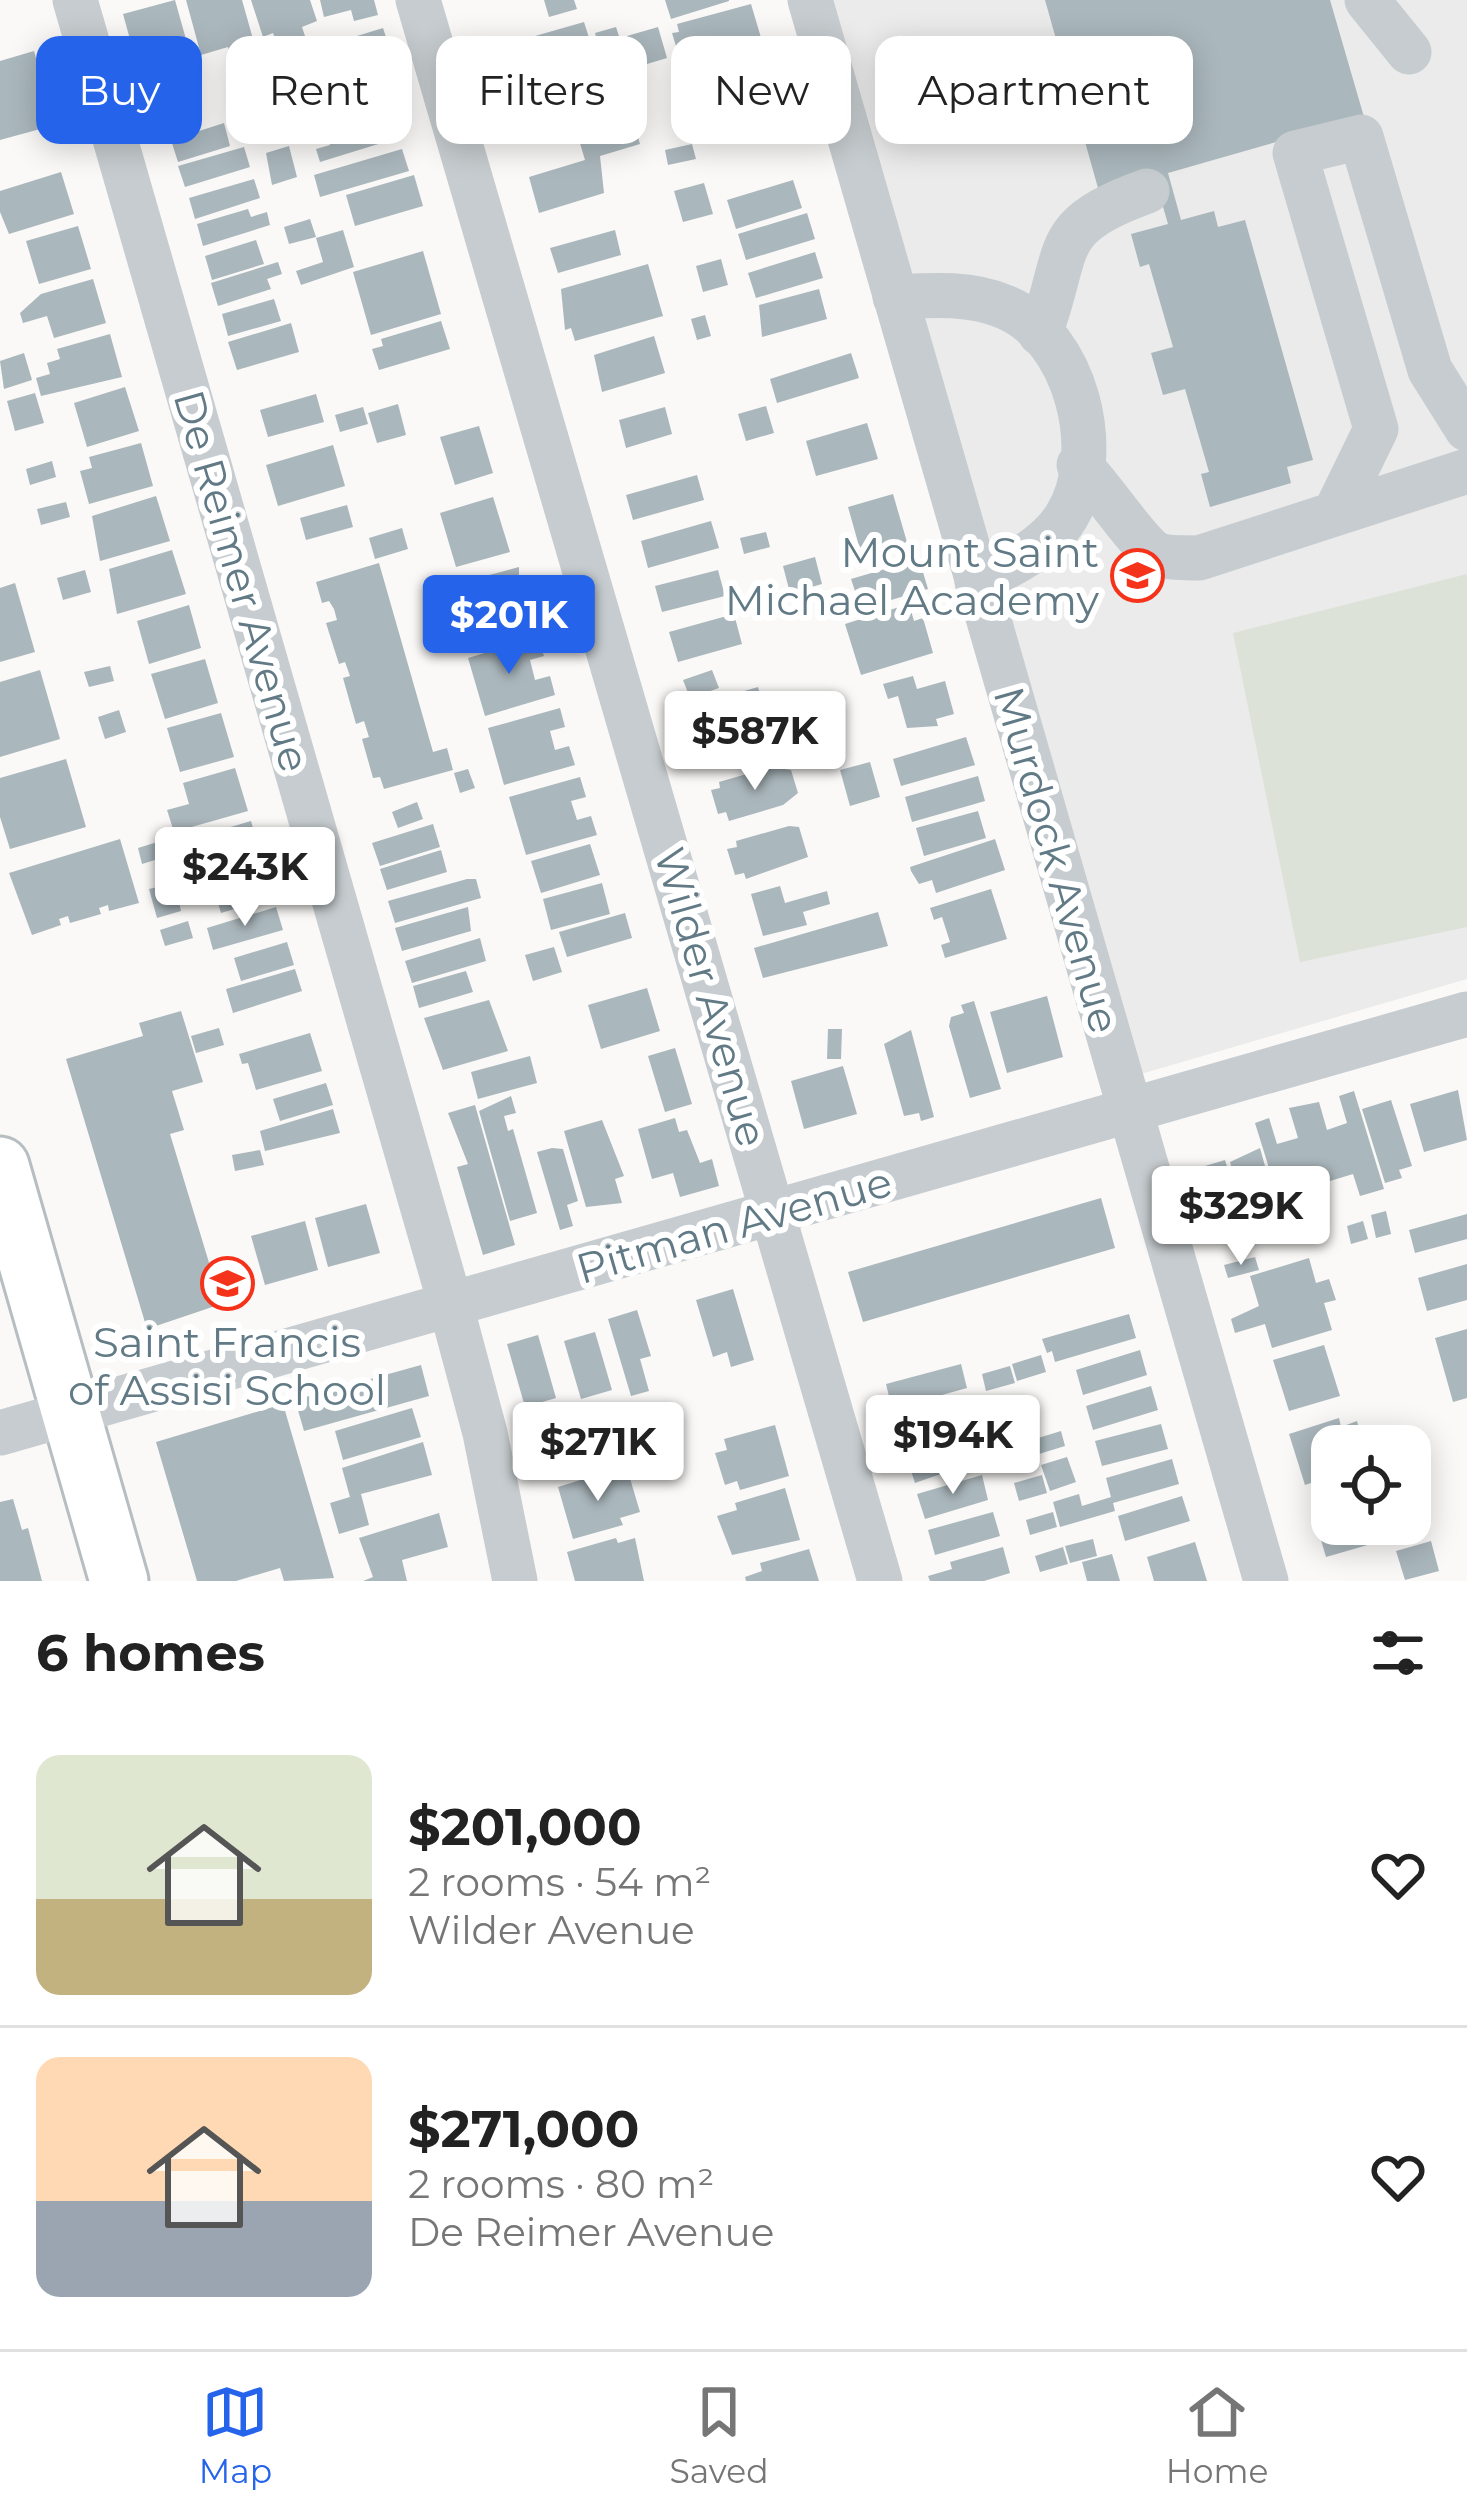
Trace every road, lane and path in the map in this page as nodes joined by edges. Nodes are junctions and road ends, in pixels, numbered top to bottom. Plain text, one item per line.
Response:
1 (75, 0) edge
2 (418, 0) edge
3 (810, 0) edge
4 (1366, 0) edge
5 (1409, 52) dead end
6 (1147, 191) dead end
7 (895, 297) junction
8 (1040, 333) junction
9 (1467, 429) edge
10 (1079, 465) junction
11 (1467, 471) edge
12 (1336, 511) junction
13 (977, 582) junction
14 (1467, 1014) edge
15 (1130, 1112) junction
16 (0, 1166) edge
17 (774, 1215) junction
18 (451, 1306) junction
19 (70, 1413) junction
20 (0, 1433) edge
21 (119, 1581) edge
22 (515, 1581) edge
23 (880, 1581) edge
24 (1266, 1581) edge

1 - 18 street, De Reimer Avenue
2 - 17 street, Wilder Avenue
3 - 7 street, Murdock Avenue
4 - 5 street
6 - 8 street
7 - 8 street
7 - 13 street, Murdock Avenue
8 - 10 street
9 - 12 street
10 - 12 street
10 - 13 street
11 - 12 street
13 - 15 street, Murdock Avenue
14 - 15 street, Pitman Avenue
15 - 17 street, Pitman Avenue
15 - 24 street, Murdock Avenue
16 - 19 main road
17 - 18 street, Pitman Avenue
17 - 23 street, Wilder Avenue
18 - 19 street, Pitman Avenue
18 - 22 street, De Reimer Avenue
19 - 20 street, Pitman Avenue
19 - 21 main road

